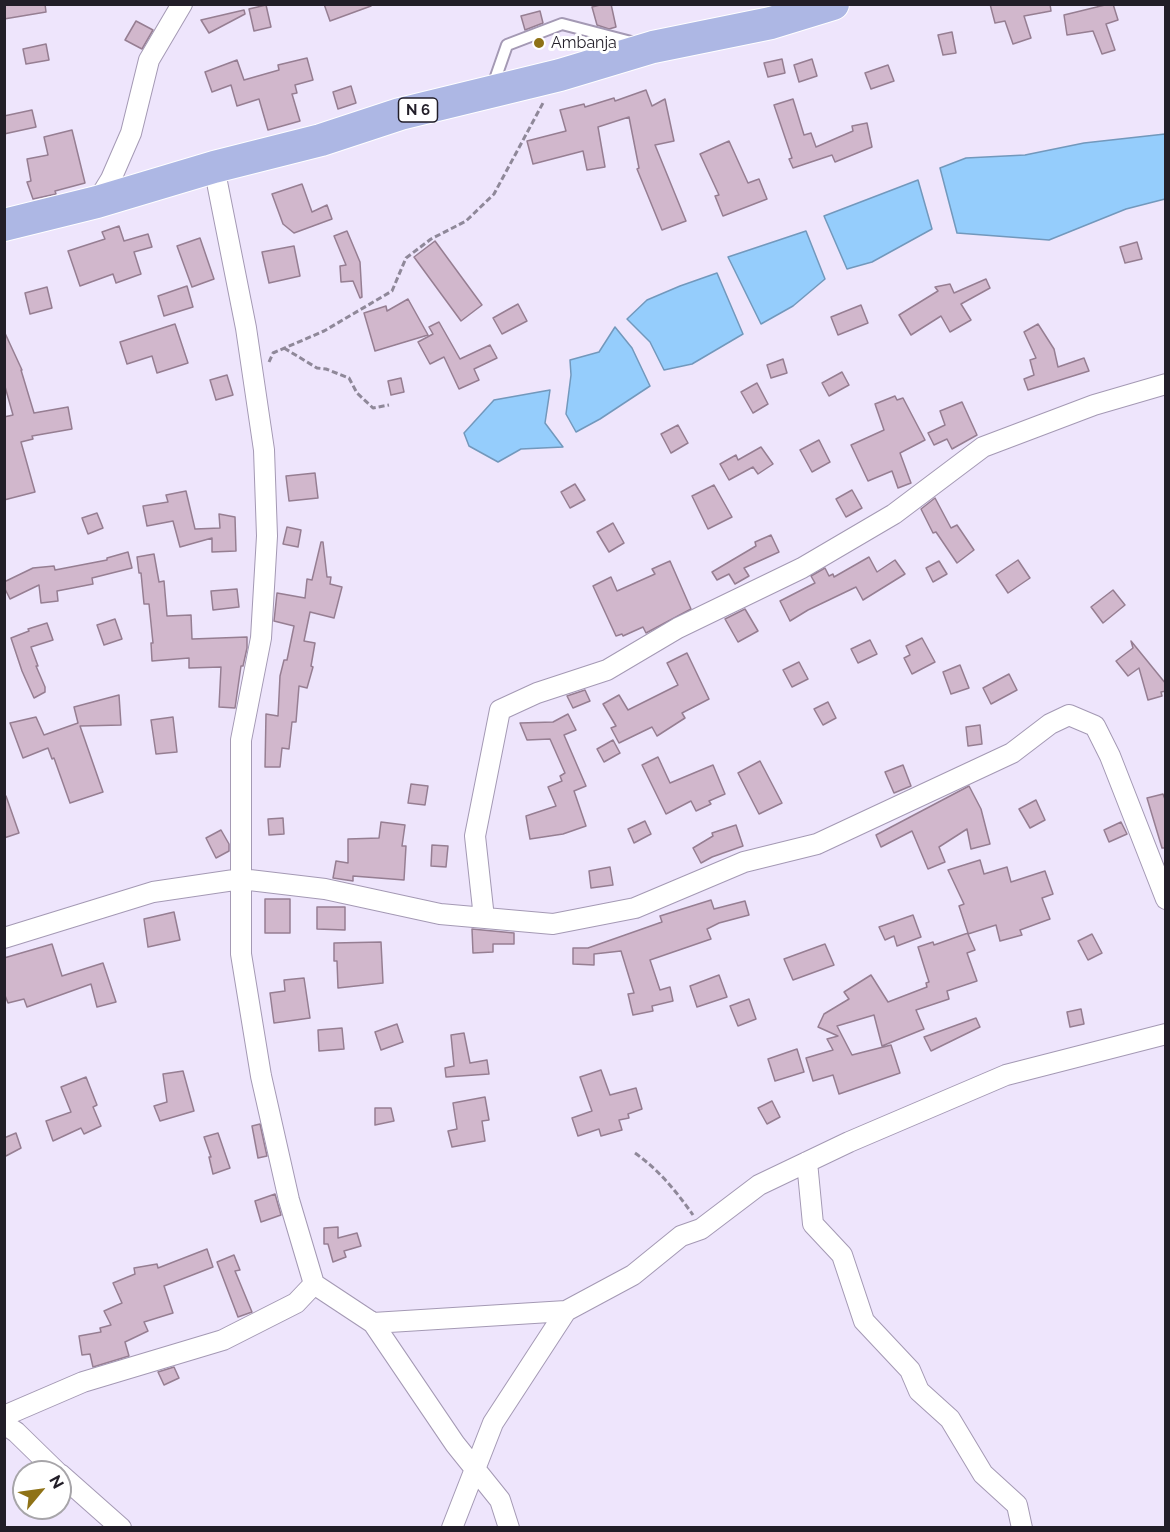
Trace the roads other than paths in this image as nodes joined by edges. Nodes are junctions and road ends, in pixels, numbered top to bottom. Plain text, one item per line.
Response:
1 (182, 4) edge
2 (833, 4) edge
3 (653, 48) junction
4 (491, 91) junction
5 (214, 167) junction
6 (97, 201) junction
7 (4, 225) edge
8 (1166, 384) edge
9 (242, 879) junction
10 (1166, 899) edge
11 (484, 918) junction
12 (4, 938) edge
13 (1166, 1034) edge
14 (807, 1162) junction
15 (314, 1284) junction
16 (566, 1311) junction
17 (373, 1323) junction
18 (4, 1416) edge
19 (4, 1424) edge
20 (45, 1460) edge
21 (475, 1470) junction
22 (72, 1484) edge
23 (121, 1527) edge
24 (452, 1527) edge
25 (509, 1527) edge
26 (1022, 1527) edge

1 - 6 street
2 - 3 main road, N 6
3 - 4 main road, N 6
3 - 4 lane
4 - 5 main road, N 6
5 - 6 main road, N 6
5 - 9 street
6 - 7 main road, N 6
8 - 11 street
9 - 11 street
9 - 12 street
9 - 15 street
10 - 11 street
13 - 14 street
14 - 16 street
14 - 26 street
15 - 17 street
15 - 18 street
16 - 17 street
16 - 21 street
17 - 21 street
19 - 20 street
21 - 24 street
21 - 25 street
22 - 23 street

